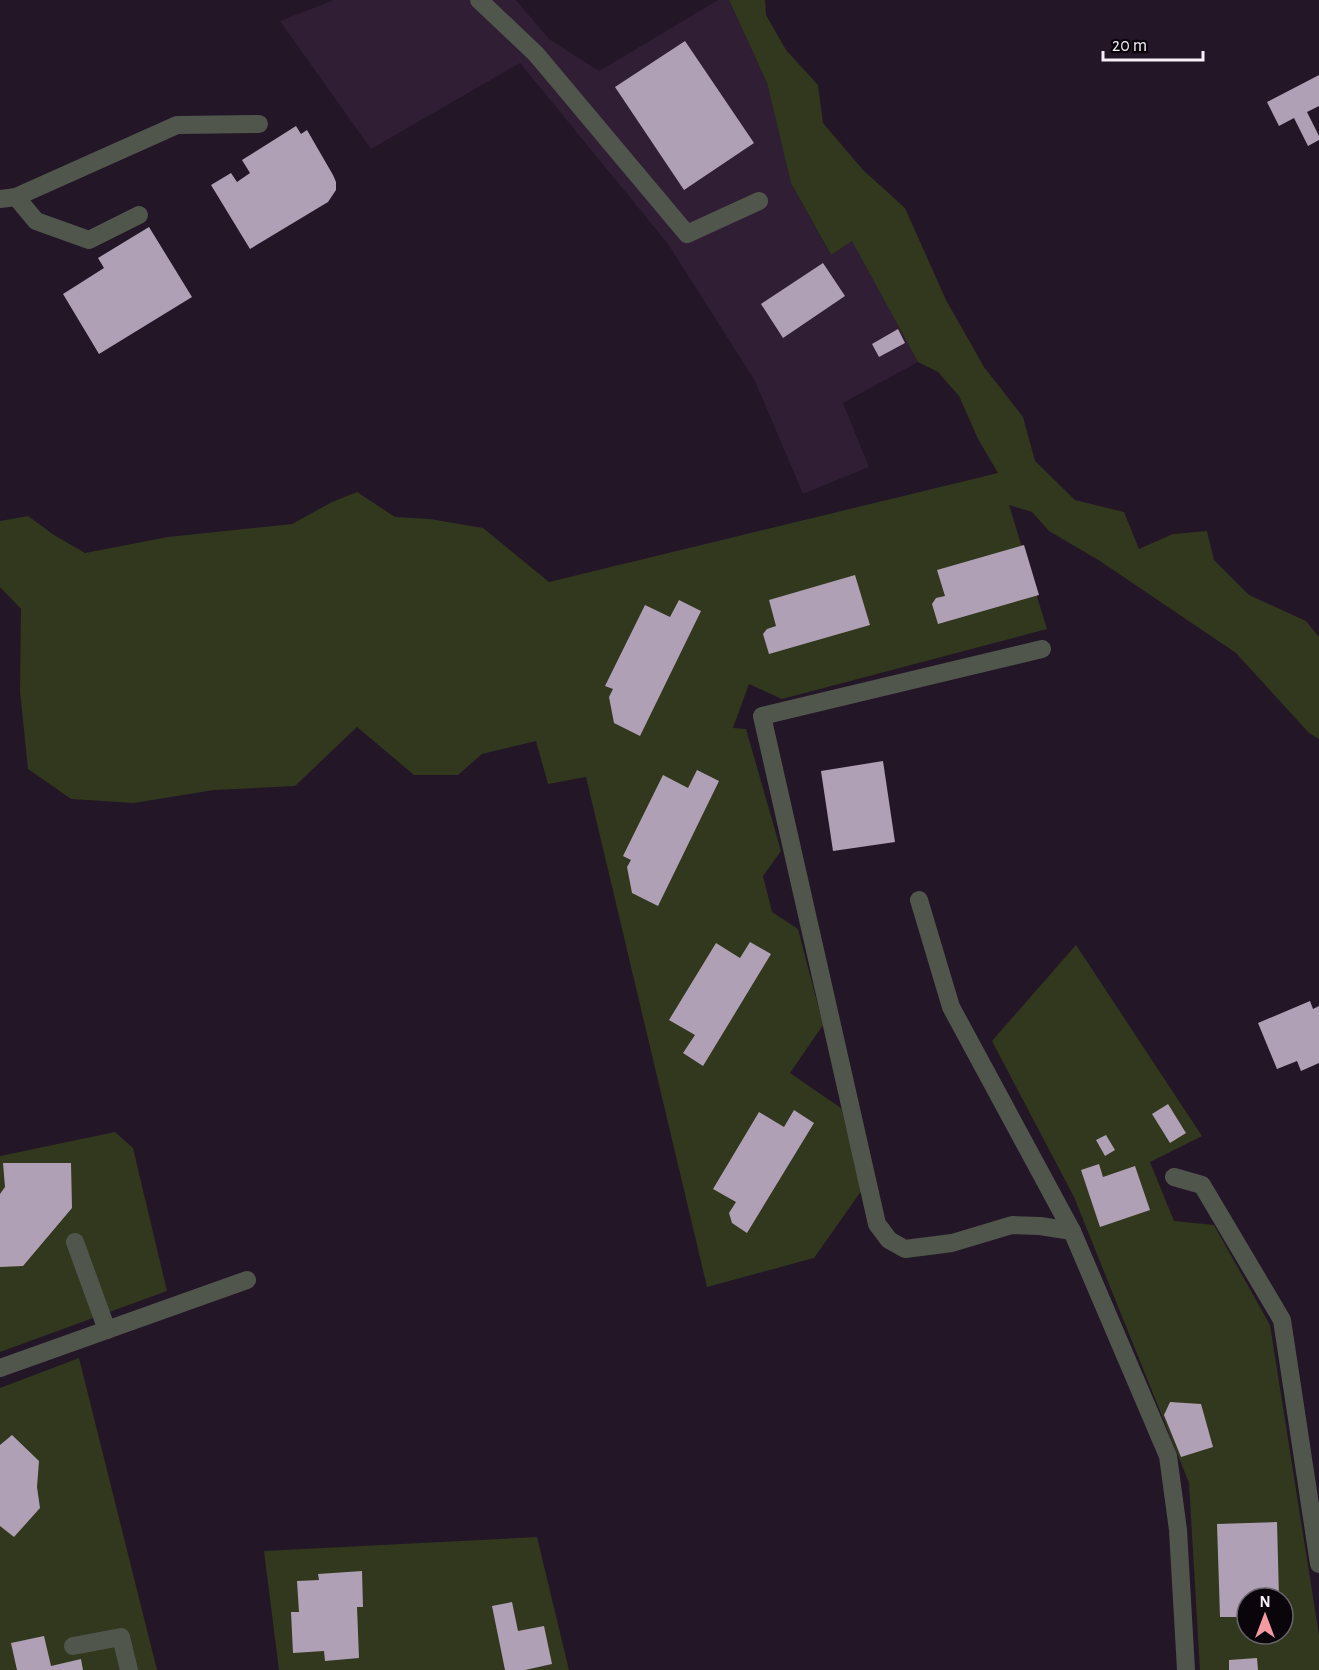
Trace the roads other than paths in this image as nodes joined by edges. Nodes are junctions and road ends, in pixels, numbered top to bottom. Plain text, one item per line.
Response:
1 (479, 0) edge
2 (260, 124) dead end
3 (8, 198) edge
4 (759, 201) dead end
5 (139, 215) dead end
6 (1042, 649) dead end
7 (919, 900) dead end
8 (1174, 1177) dead end
9 (1072, 1231) junction
10 (75, 1242) dead end
11 (247, 1280) dead end
12 (107, 1330) junction
13 (0, 1368) edge
14 (1319, 1564) edge
15 (73, 1646) dead end
16 (129, 1670) edge
17 (1186, 1670) edge

1 - 4 lane
2 - 3 lane
3 - 5 lane
6 - 9 lane
7 - 9 lane
8 - 14 lane
9 - 17 lane
10 - 12 lane
11 - 12 lane
12 - 13 lane
15 - 16 lane

